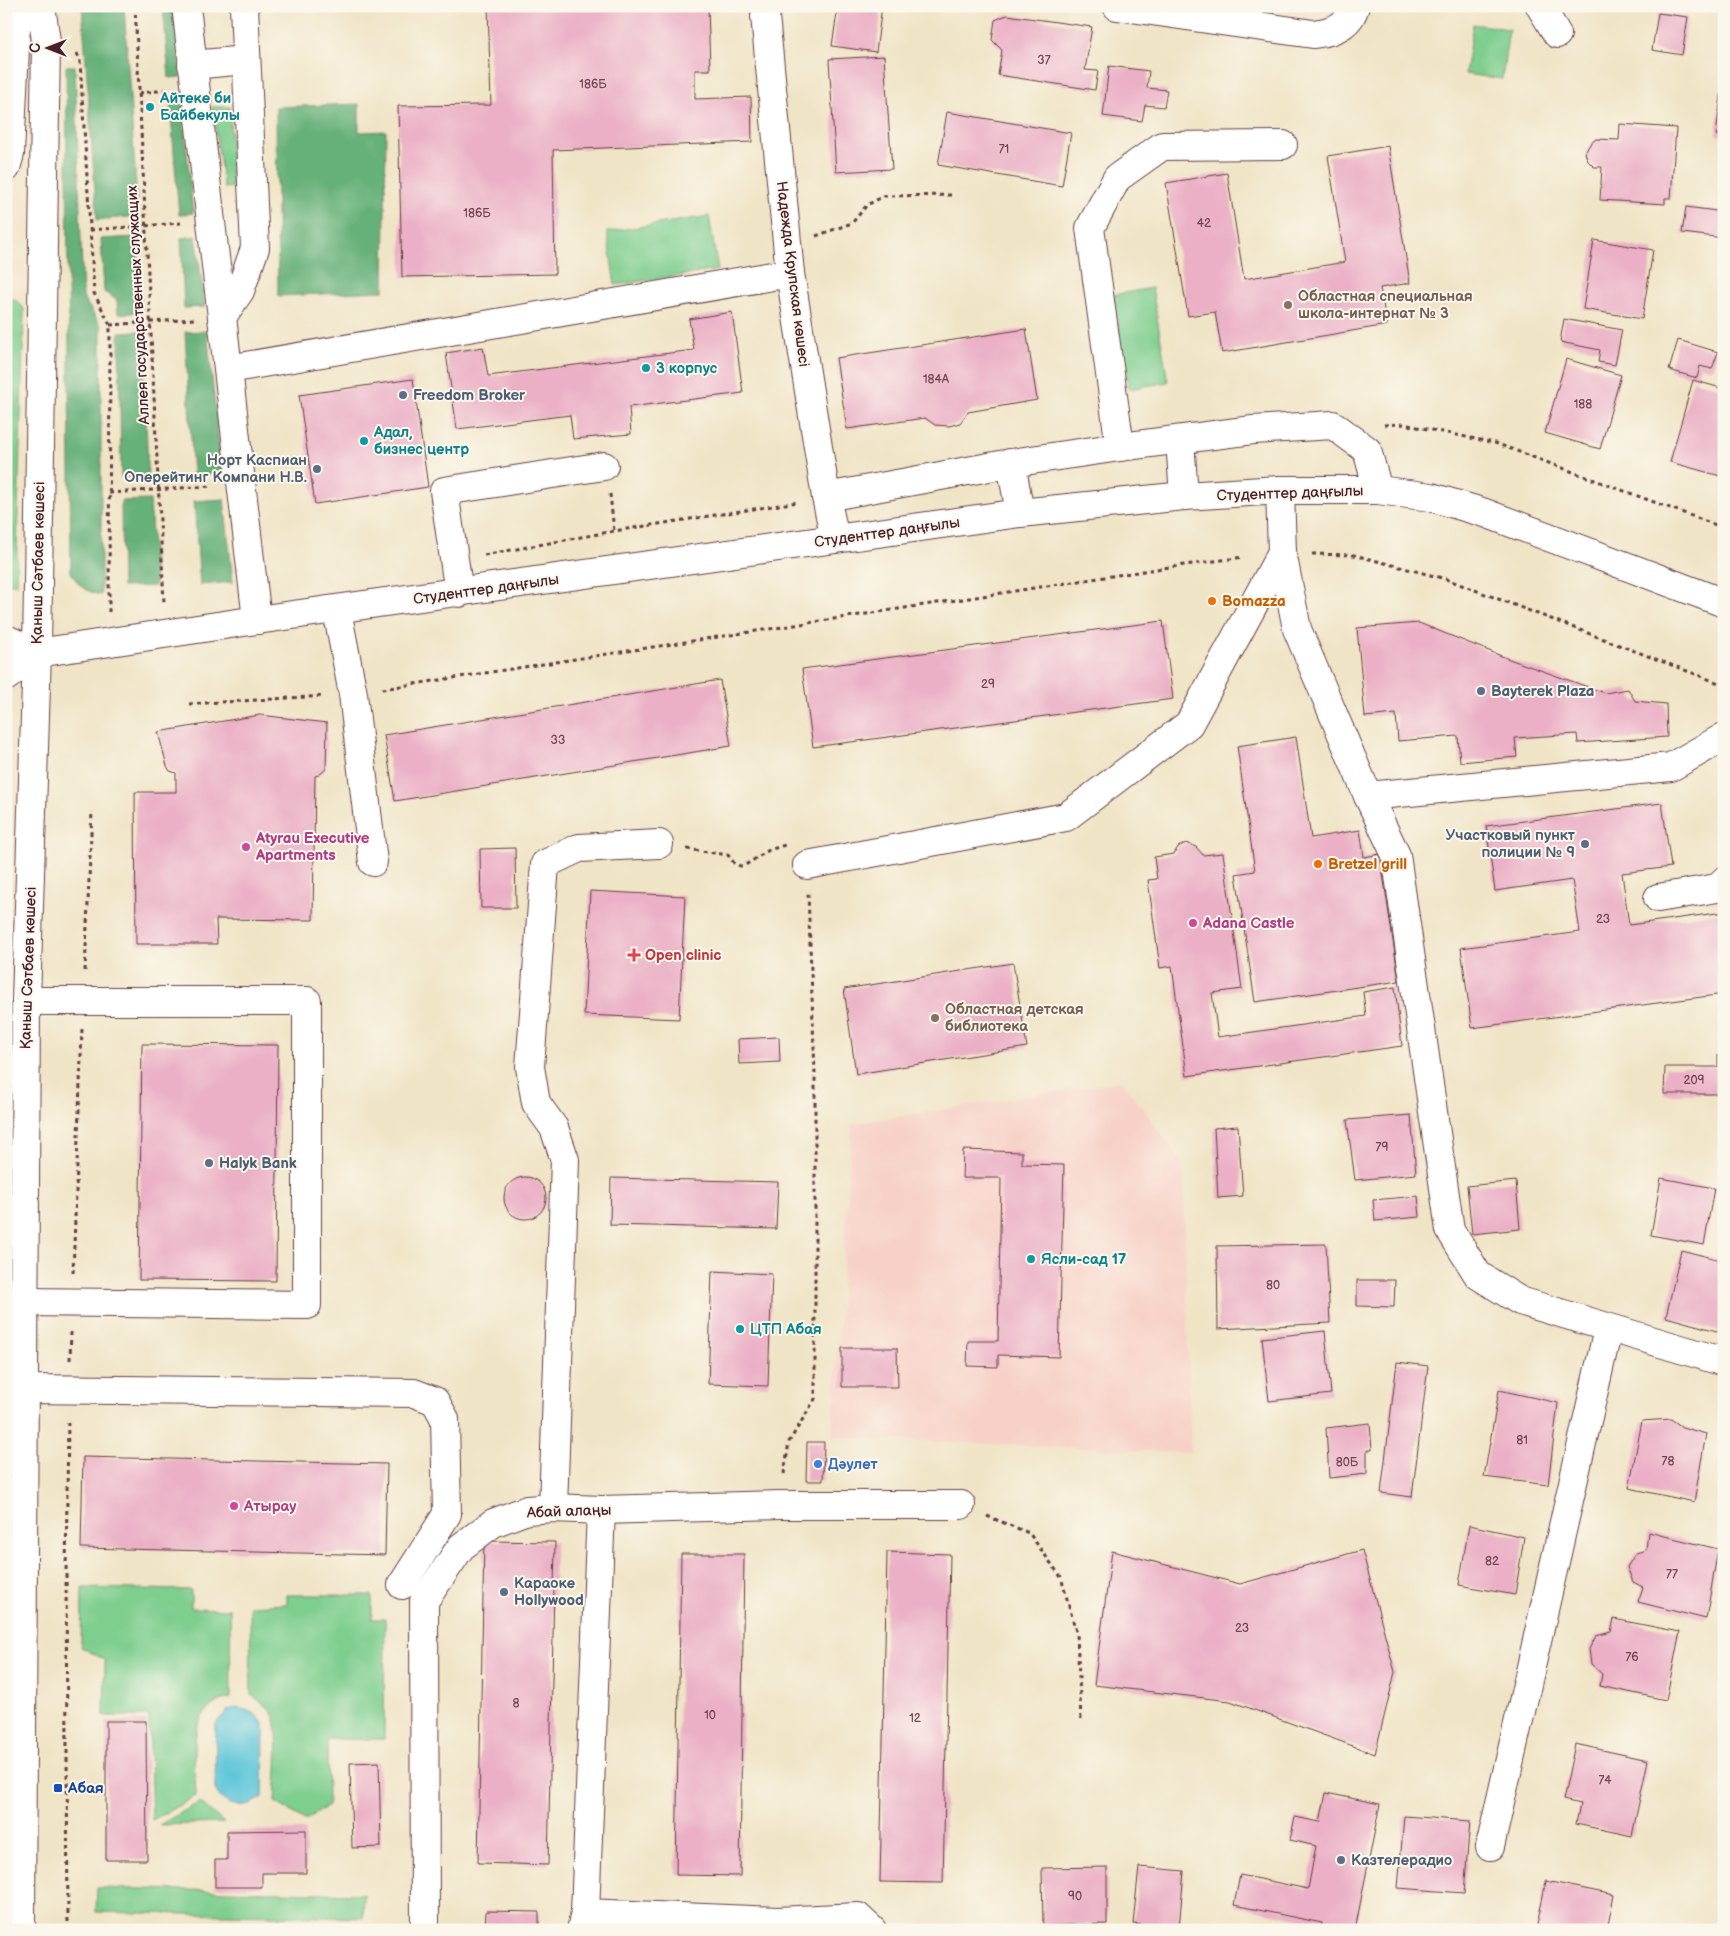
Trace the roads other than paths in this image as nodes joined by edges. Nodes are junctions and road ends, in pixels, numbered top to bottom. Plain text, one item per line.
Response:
1 (17, 6) edge
2 (41, 6) edge
3 (186, 6) edge
4 (244, 6) edge
5 (768, 6) edge
6 (1117, 6) edge
7 (1355, 6) edge
8 (1540, 6) edge
9 (1557, 34) dead end
10 (246, 60) junction
11 (192, 65) junction
12 (1284, 144) dead end
13 (6, 168) edge
14 (790, 273) junction
15 (222, 317) junction
16 (228, 369) junction
17 (1180, 440) junction
18 (1120, 447) junction
19 (1011, 463) junction
20 (604, 466) road end
21 (1280, 490) junction
22 (1378, 490) junction
23 (1184, 496) junction
24 (826, 498) junction
25 (1020, 513) junction
26 (835, 539) junction
27 (1282, 552) junction
28 (459, 593) junction
29 (1724, 604) edge
30 (337, 610) junction
31 (257, 620) junction
32 (6, 639) edge
33 (37, 652) junction
34 (6, 677) edge
35 (1724, 737) edge
36 (1368, 796) junction
37 (659, 844) road end
38 (373, 862) dead end
39 (807, 865) road end
40 (1724, 881) edge
41 (1658, 898) dead end
42 (26, 1001) junction
43 (24, 1302) junction
44 (1608, 1329) junction
45 (1724, 1362) edge
46 (25, 1388) junction
47 (961, 1505) road end
48 (553, 1508) junction
49 (601, 1510) junction
50 (402, 1585) dead end
51 (1490, 1847) dead end
52 (14, 1906) edge
53 (583, 1921) edge
54 (863, 1926) edge
55 (20, 1930) edge
56 (425, 1930) edge

1 - 13 street
2 - 33 street, Қаныш Сәтбаев көшесі
3 - 11 street
4 - 10 street
5 - 14 street, Надежда Крупская көшесі
6 - 7 street
8 - 9 street
10 - 11 street
10 - 15 street
11 - 15 street
12 - 18 street
14 - 16 street
14 - 24 street, Надежда Крупская көшесі
15 - 16 street
16 - 31 street
17 - 18 street
17 - 22 street
17 - 23 street
18 - 19 street
19 - 24 street
19 - 25 street
20 - 28 street
21 - 22 street, Студенттер даңғылы
21 - 23 street, Студенттер даңғылы
21 - 27 street
22 - 29 street, Студенттер даңғылы
23 - 25 street, Студенттер даңғылы
24 - 26 street, Надежда Крупская көшесі
25 - 26 street, Студенттер даңғылы
26 - 28 street, Студенттер даңғылы
27 - 36 street
27 - 39 street
28 - 30 street, Студенттер даңғылы
30 - 31 street, Студенттер даңғылы
30 - 38 street
31 - 33 street, Студенттер даңғылы
32 - 33 street
33 - 34 street
33 - 42 street, Қаныш Сәтбаев көшесі
35 - 36 street
36 - 44 street
37 - 48 street
40 - 41 street
42 - 43 street, Қаныш Сәтбаев көшесі
42 - 43 street
43 - 46 street, Қаныш Сәтбаев көшесі
44 - 45 street
44 - 51 street
46 - 50 street
46 - 52 street, Қаныш Сәтбаев көшесі
47 - 49 street, Абай алаңы
48 - 49 street, Абай алаңы
48 - 56 street, Абай алаңы
49 - 53 street
52 - 55 street, Қаныш Сәтбаев көшесі
53 - 54 street

